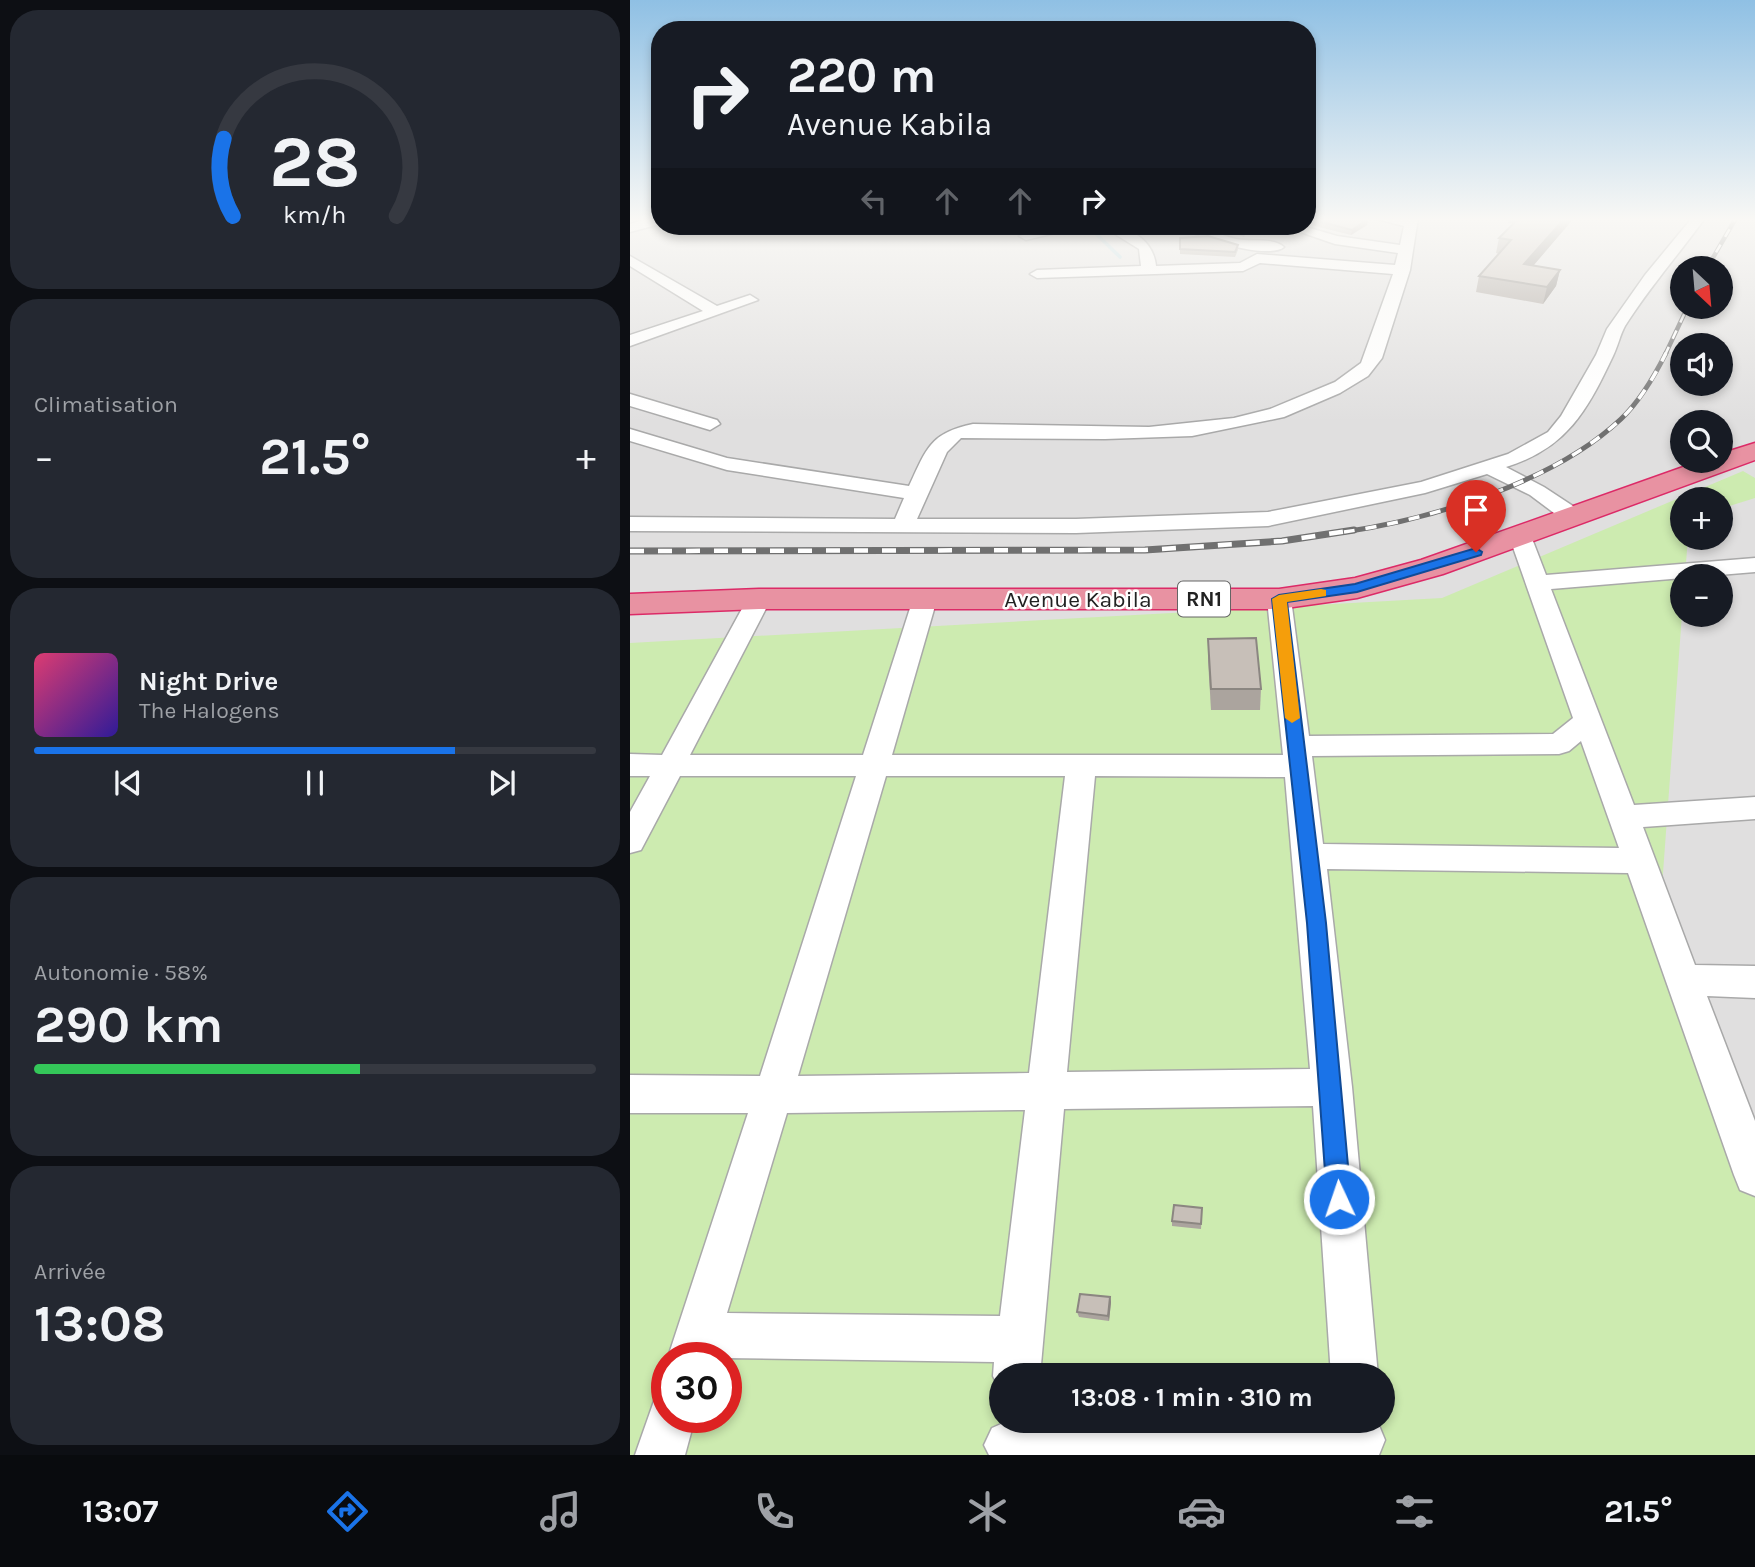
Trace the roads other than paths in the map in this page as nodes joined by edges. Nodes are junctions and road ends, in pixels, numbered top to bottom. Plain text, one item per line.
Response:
1 (673, 286) edge
2 (1397, 286) edge
3 (1645, 286) edge
4 (750, 300) dead end
5 (716, 312) junction
6 (634, 335) edge
7 (630, 400) edge
8 (710, 424) dead end
9 (630, 435) edge
10 (1755, 451) edge
11 (1515, 458) junction
12 (1490, 467) junction
13 (1538, 491) junction
14 (917, 494) junction
15 (1574, 517) junction
16 (630, 524) edge
17 (903, 527) junction
18 (1520, 536) junction
19 (1755, 565) edge
20 (1535, 583) junction
21 (759, 599) junction
22 (1279, 599) junction
23 (925, 600) junction
24 (630, 604) edge
25 (1587, 721) junction
26 (1559, 744) junction
27 (1297, 756) junction
28 (1601, 762) junction
29 (874, 763) junction
30 (630, 765) edge
31 (670, 765) junction
32 (1081, 766) junction
33 (1755, 808) edge
34 (1622, 817) junction
35 (630, 841) edge
36 (1308, 856) junction
37 (1641, 861) junction
38 (1684, 980) junction
39 (1755, 982) edge
40 (1333, 1087) junction
41 (1048, 1089) junction
42 (630, 1094) edge
43 (773, 1096) junction
44 (1755, 1175) edge
45 (695, 1342) edge
46 (742, 1349) edge
47 (1017, 1357) edge
48 (1354, 1363) edge
49 (667, 1433) edge
50 (1361, 1439) edge
51 (1009, 1440) edge
52 (660, 1455) edge

1 - 5 street
2 - 14 street
3 - 11 street
4 - 5 street
5 - 6 street
7 - 8 street
9 - 14 street
10 - 15 highway, Avenue Kabila / RN1
11 - 12 street
11 - 13 street
12 - 13 street
12 - 17 street
13 - 15 street
14 - 17 street
15 - 18 highway, Avenue Kabila / RN1
16 - 17 street
18 - 20 street
18 - 22 highway, Avenue Kabila / RN1
19 - 20 street
20 - 25 street
21 - 23 highway, Avenue Kabila / RN1
21 - 24 highway, Avenue Kabila / RN1
21 - 31 street
22 - 23 highway, Avenue Kabila / RN1
22 - 27 street
23 - 29 street
25 - 26 street
25 - 28 street
26 - 27 street
26 - 28 street
27 - 32 street
27 - 36 street
28 - 34 street
29 - 31 street
29 - 32 street
29 - 43 street
30 - 31 street
31 - 35 street
32 - 41 street
33 - 34 street
34 - 37 street
36 - 37 street
36 - 40 street
37 - 38 street
38 - 39 street
38 - 44 street
40 - 41 street
40 - 48 street
41 - 43 street
41 - 47 street
42 - 43 street
43 - 45 street
46 - 47 street
49 - 52 street
50 - 51 street

